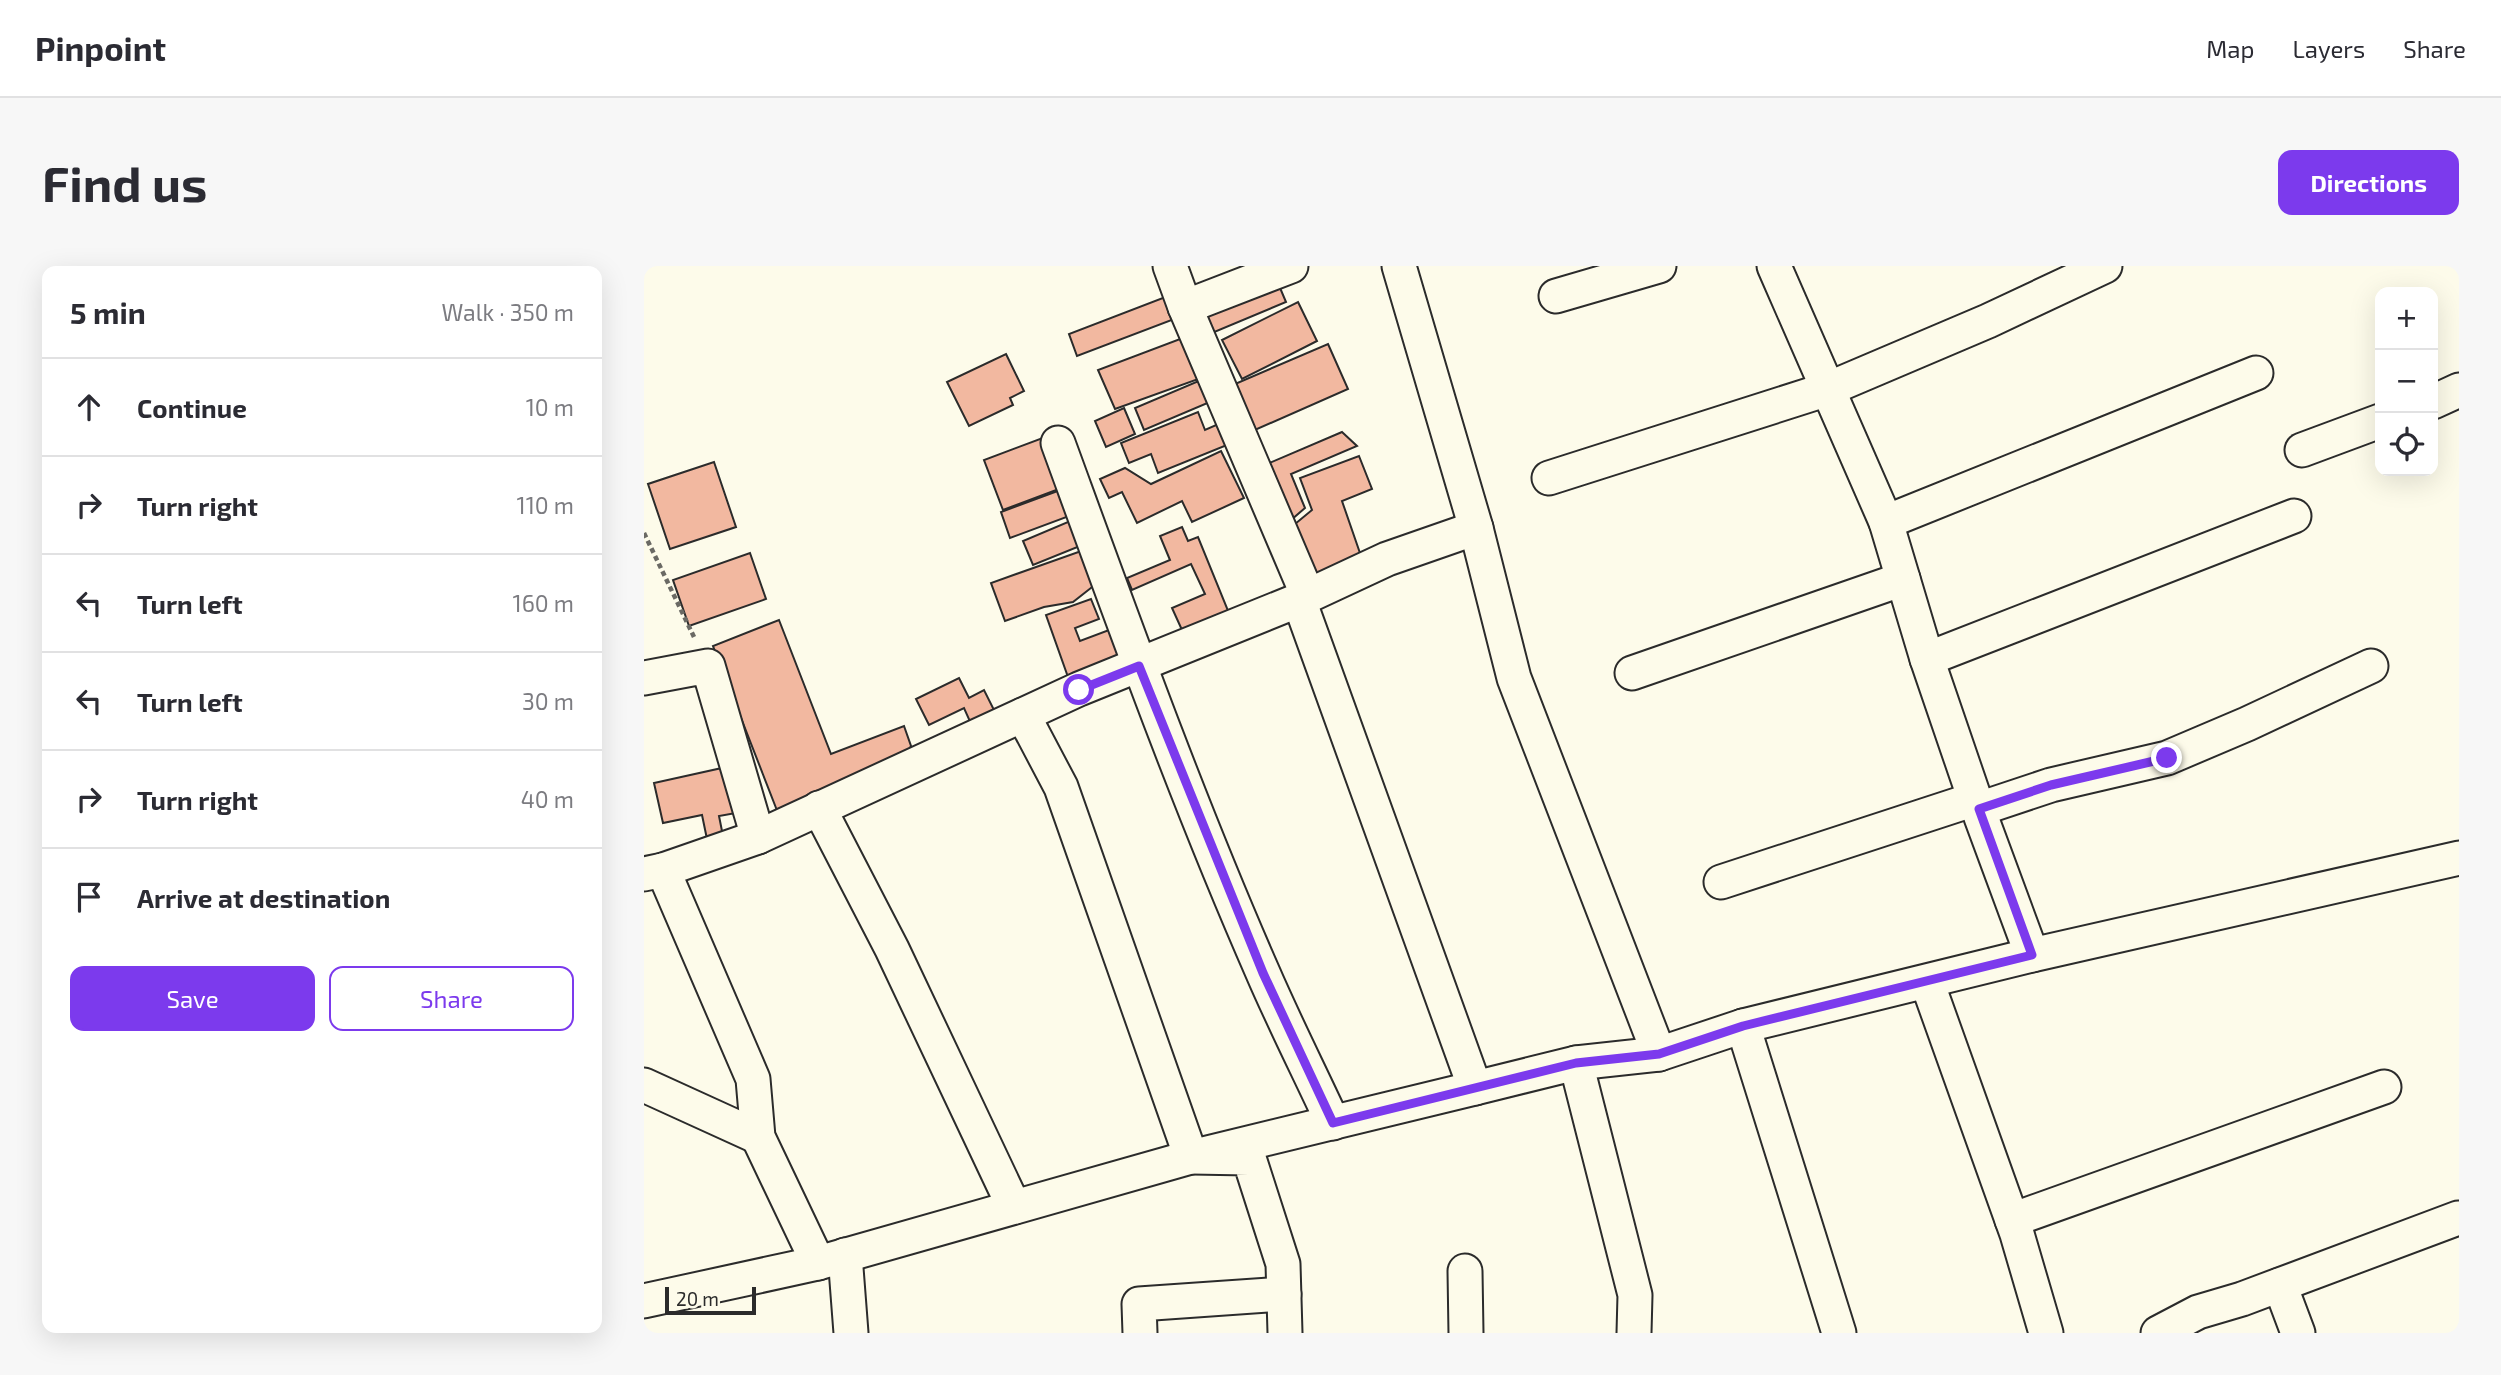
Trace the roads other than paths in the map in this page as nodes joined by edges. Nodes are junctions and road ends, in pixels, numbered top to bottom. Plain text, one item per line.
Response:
1 (1170, 266) edge
2 (1292, 266) edge
3 (1399, 266) edge
4 (1659, 266) edge
5 (1774, 266) edge
6 (2105, 266) edge
7 (1556, 296) dead end
8 (1185, 307) junction
9 (2256, 373) dead end
10 (1828, 389) junction
11 (2459, 390) edge
12 (2438, 400) edge
13 (2375, 423) edge
14 (1058, 443) dead end
15 (2302, 450) dead end
16 (1549, 478) dead end
17 (2294, 516) dead end
18 (1886, 522) junction
19 (1476, 528) junction
20 (1903, 579) junction
21 (1303, 598) junction
22 (1927, 659) junction
23 (1139, 666) junction
24 (2371, 666) dead end
25 (1632, 673) dead end
26 (644, 678) edge
27 (1023, 715) junction
28 (1977, 804) junction
29 (819, 808) junction
30 (758, 837) junction
31 (2459, 858) edge
32 (654, 872) edge
33 (1721, 882) dead end
34 (2032, 955) junction
35 (1927, 982) junction
36 (1743, 1026) junction
37 (1659, 1054) junction
38 (1576, 1063) junction
39 (644, 1086) edge
40 (2384, 1087) dead end
41 (1475, 1088) junction
42 (1333, 1123) junction
43 (758, 1137) junction
44 (1191, 1157) junction
45 (1014, 1207) junction
46 (2458, 1218) edge
47 (2012, 1220) junction
48 (831, 1259) junction
49 (1465, 1271) dead end
50 (2280, 1285) junction
51 (1284, 1294) junction
52 (644, 1301) edge
53 (851, 1333) edge
54 (1140, 1333) edge
55 (1285, 1333) edge
56 (1466, 1333) edge
57 (1634, 1333) edge
58 (1839, 1333) edge
59 (2046, 1333) edge
60 (2158, 1333) edge
61 (2298, 1333) edge

1 - 8 street
2 - 8 street
3 - 19 street
4 - 7 street
5 - 10 street
6 - 10 street
8 - 21 street
9 - 18 street
10 - 16 street
10 - 18 street
11 - 12 street
13 - 15 street
14 - 23 street
17 - 22 street
18 - 20 street
19 - 21 street
19 - 37 street
20 - 22 street
20 - 25 street
21 - 23 street
21 - 41 street
22 - 28 street
23 - 27 street
23 - 42 street
24 - 28 street
26 - 30 street
27 - 29 street
27 - 44 street
28 - 33 street
28 - 34 street
29 - 30 street
29 - 45 street
30 - 32 street
31 - 34 street
32 - 43 street
34 - 35 street
35 - 36 street
35 - 47 street
36 - 37 street
36 - 58 street
37 - 38 street
38 - 41 street
38 - 57 street
39 - 43 street
40 - 47 street
41 - 42 street
42 - 44 street
43 - 48 street
44 - 45 street
44 - 51 street
45 - 48 street
46 - 50 street
47 - 59 street
48 - 52 street
48 - 53 street
49 - 56 street
50 - 60 street
50 - 61 street
51 - 54 street
51 - 55 street

